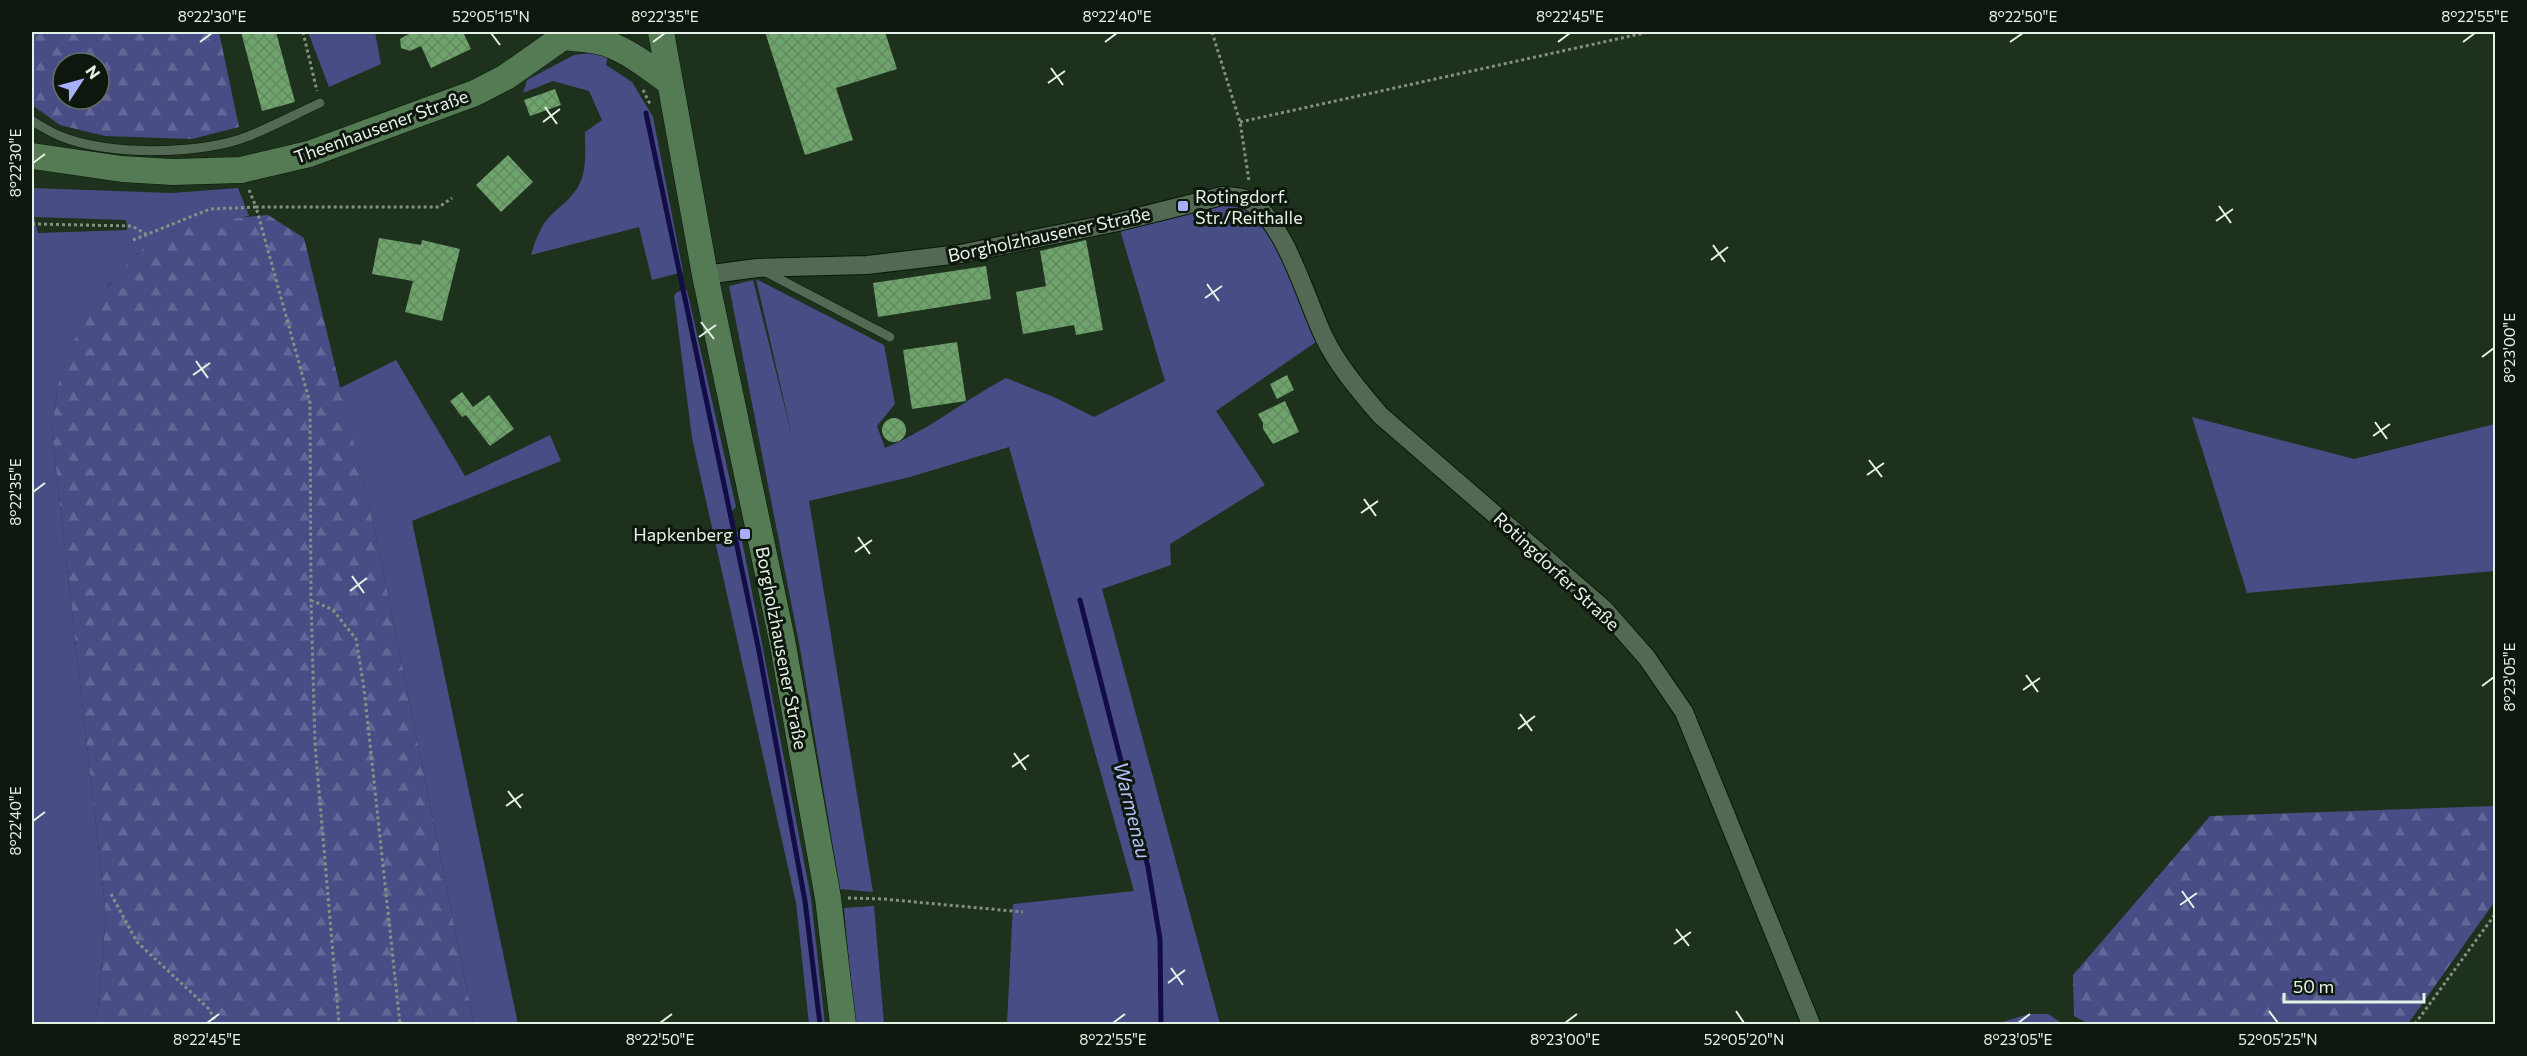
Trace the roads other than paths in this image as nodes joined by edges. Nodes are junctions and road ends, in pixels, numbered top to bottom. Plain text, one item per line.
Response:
1 (661, 32) edge
2 (566, 34) edge
3 (669, 82) junction
4 (320, 103) road end
5 (32, 121) edge
6 (32, 156) edge
7 (1246, 200) joint
8 (757, 268) junction
9 (705, 275) junction
10 (890, 337) dead end
11 (843, 1024) edge
12 (1812, 1024) edge

1 - 3 main road, Borgholzhausener Straße
2 - 3 main road
2 - 6 main road, Theenhausener Straße
3 - 9 main road, Borgholzhausener Straße
4 - 5 lane
7 - 8 street, Borgholzhausener Straße
7 - 12 street, Rotingdorfer Straße
8 - 9 street, Borgholzhausener Straße
8 - 10 lane
9 - 11 main road, Borgholzhausener Straße

